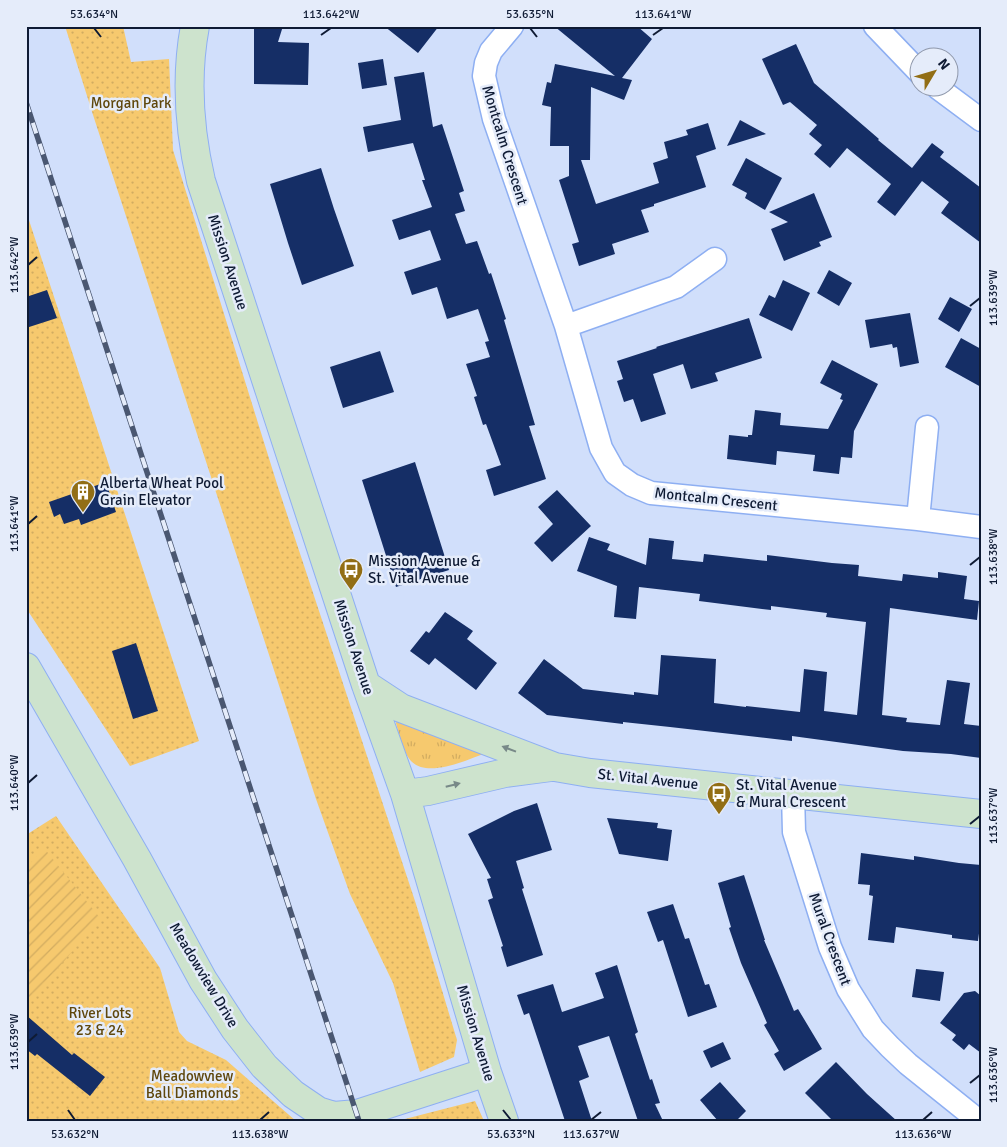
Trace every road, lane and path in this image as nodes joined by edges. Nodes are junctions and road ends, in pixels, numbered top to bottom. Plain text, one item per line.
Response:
1 (195, 26) edge
2 (512, 26) edge
3 (875, 26) edge
4 (910, 63) edge
5 (951, 98) edge
6 (981, 120) edge
7 (715, 259) dead end
8 (566, 326) junction
9 (927, 427) dead end
10 (918, 519) junction
11 (981, 527) edge
12 (26, 667) edge
13 (366, 685) junction
14 (555, 767) junction
15 (405, 794) junction
16 (793, 794) junction
17 (981, 814) edge
18 (487, 1072) junction
19 (504, 1121) edge
20 (979, 1121) edge

1 - 13 street, Mission Avenue
2 - 8 street, Montcalm Crescent
3 - 4 street
5 - 6 street
7 - 8 street
8 - 10 street, Montcalm Crescent
9 - 10 street
10 - 11 street, Montcalm Crescent
12 - 18 street, Meadowview Drive
14 -> 13 street, St. Vital Avenue
13 - 15 street, Mission Avenue
15 -> 14 street, St. Vital Avenue
14 - 16 street, St. Vital Avenue
15 - 18 street, Mission Avenue
16 - 17 street, St. Vital Avenue
16 - 20 street, Mural Crescent
18 - 19 street, Mission Avenue

